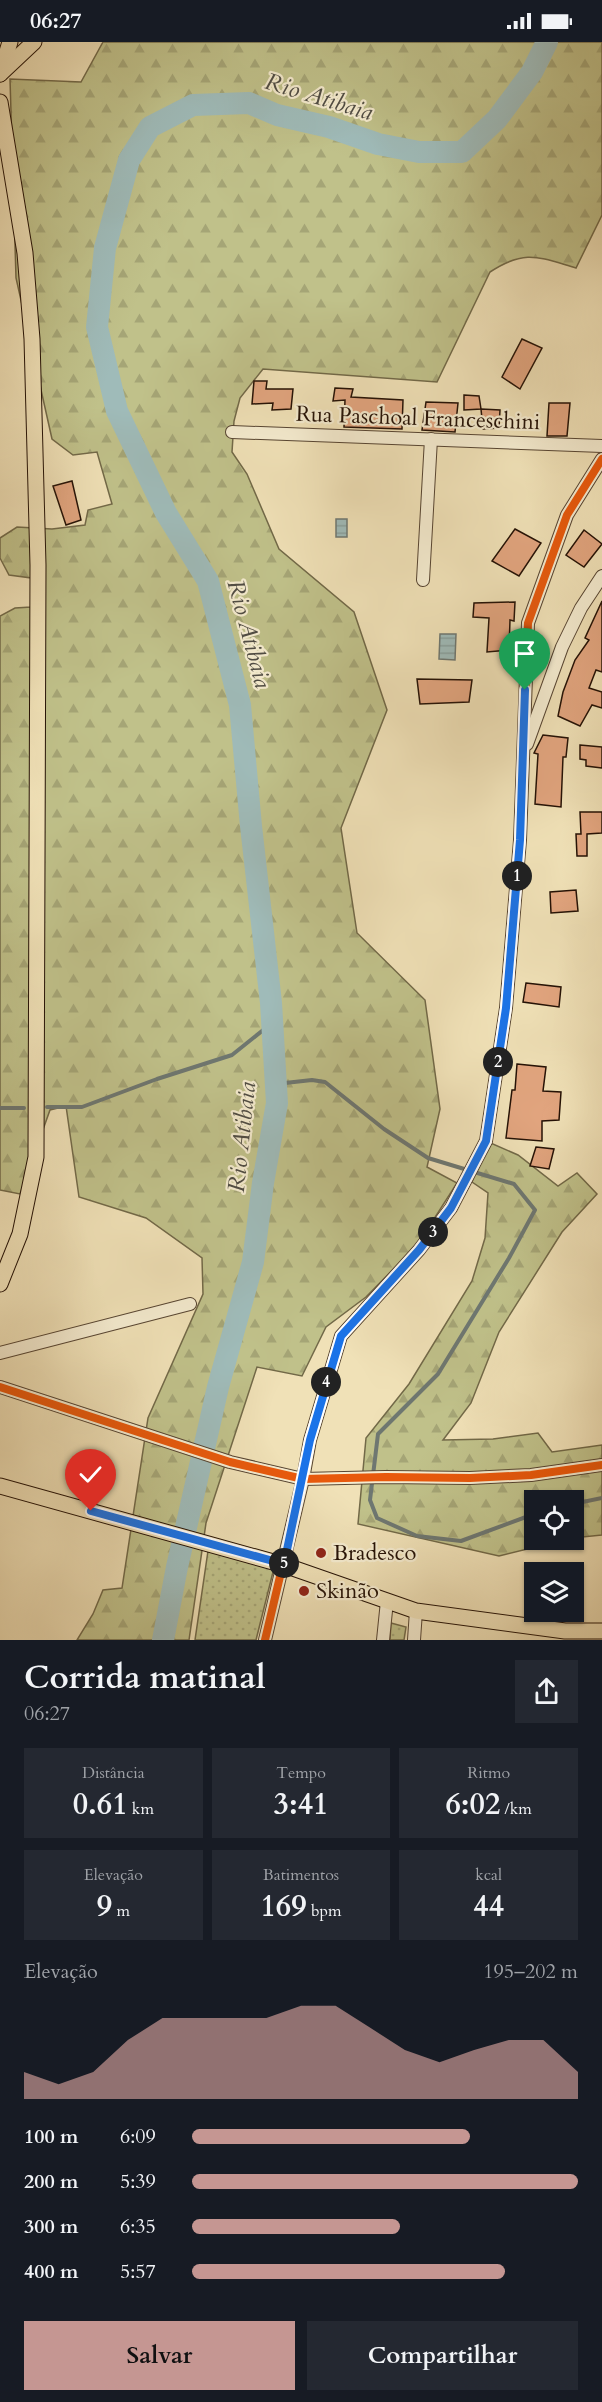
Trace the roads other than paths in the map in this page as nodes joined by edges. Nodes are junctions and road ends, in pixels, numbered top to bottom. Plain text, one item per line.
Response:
1 (9, 42) edge
2 (34, 42) edge
3 (0, 75) edge
4 (0, 102) edge
5 (232, 432) dead end
6 (431, 439) junction
7 (602, 446) edge
8 (602, 459) edge
9 (602, 576) edge
10 (423, 580) dead end
11 (523, 756) junction
12 (0, 1284) edge
13 (190, 1304) dead end
14 (0, 1353) edge
15 (0, 1387) edge
16 (602, 1465) edge
17 (303, 1479) junction
18 (0, 1486) edge
19 (284, 1564) junction
20 (387, 1601) junction
21 (416, 1611) junction
22 (602, 1631) edge
23 (564, 1636) edge
24 (265, 1640) edge
25 (383, 1640) edge
26 (414, 1640) edge

1 - 3 main road
2 - 3 main road
4 - 12 main road
5 - 6 street, Rua Paschoal Franceschini
6 - 7 street, Rua Paschoal Franceschini
6 - 10 street
8 - 11 street
9 - 11 street
11 - 17 street
13 - 14 street
15 - 17 street
16 - 17 street
17 - 19 street
18 - 19 main road
19 - 20 main road
19 - 24 street
20 - 21 main road
20 - 25 street
21 - 23 main road
21 - 26 street
22 - 23 main road

